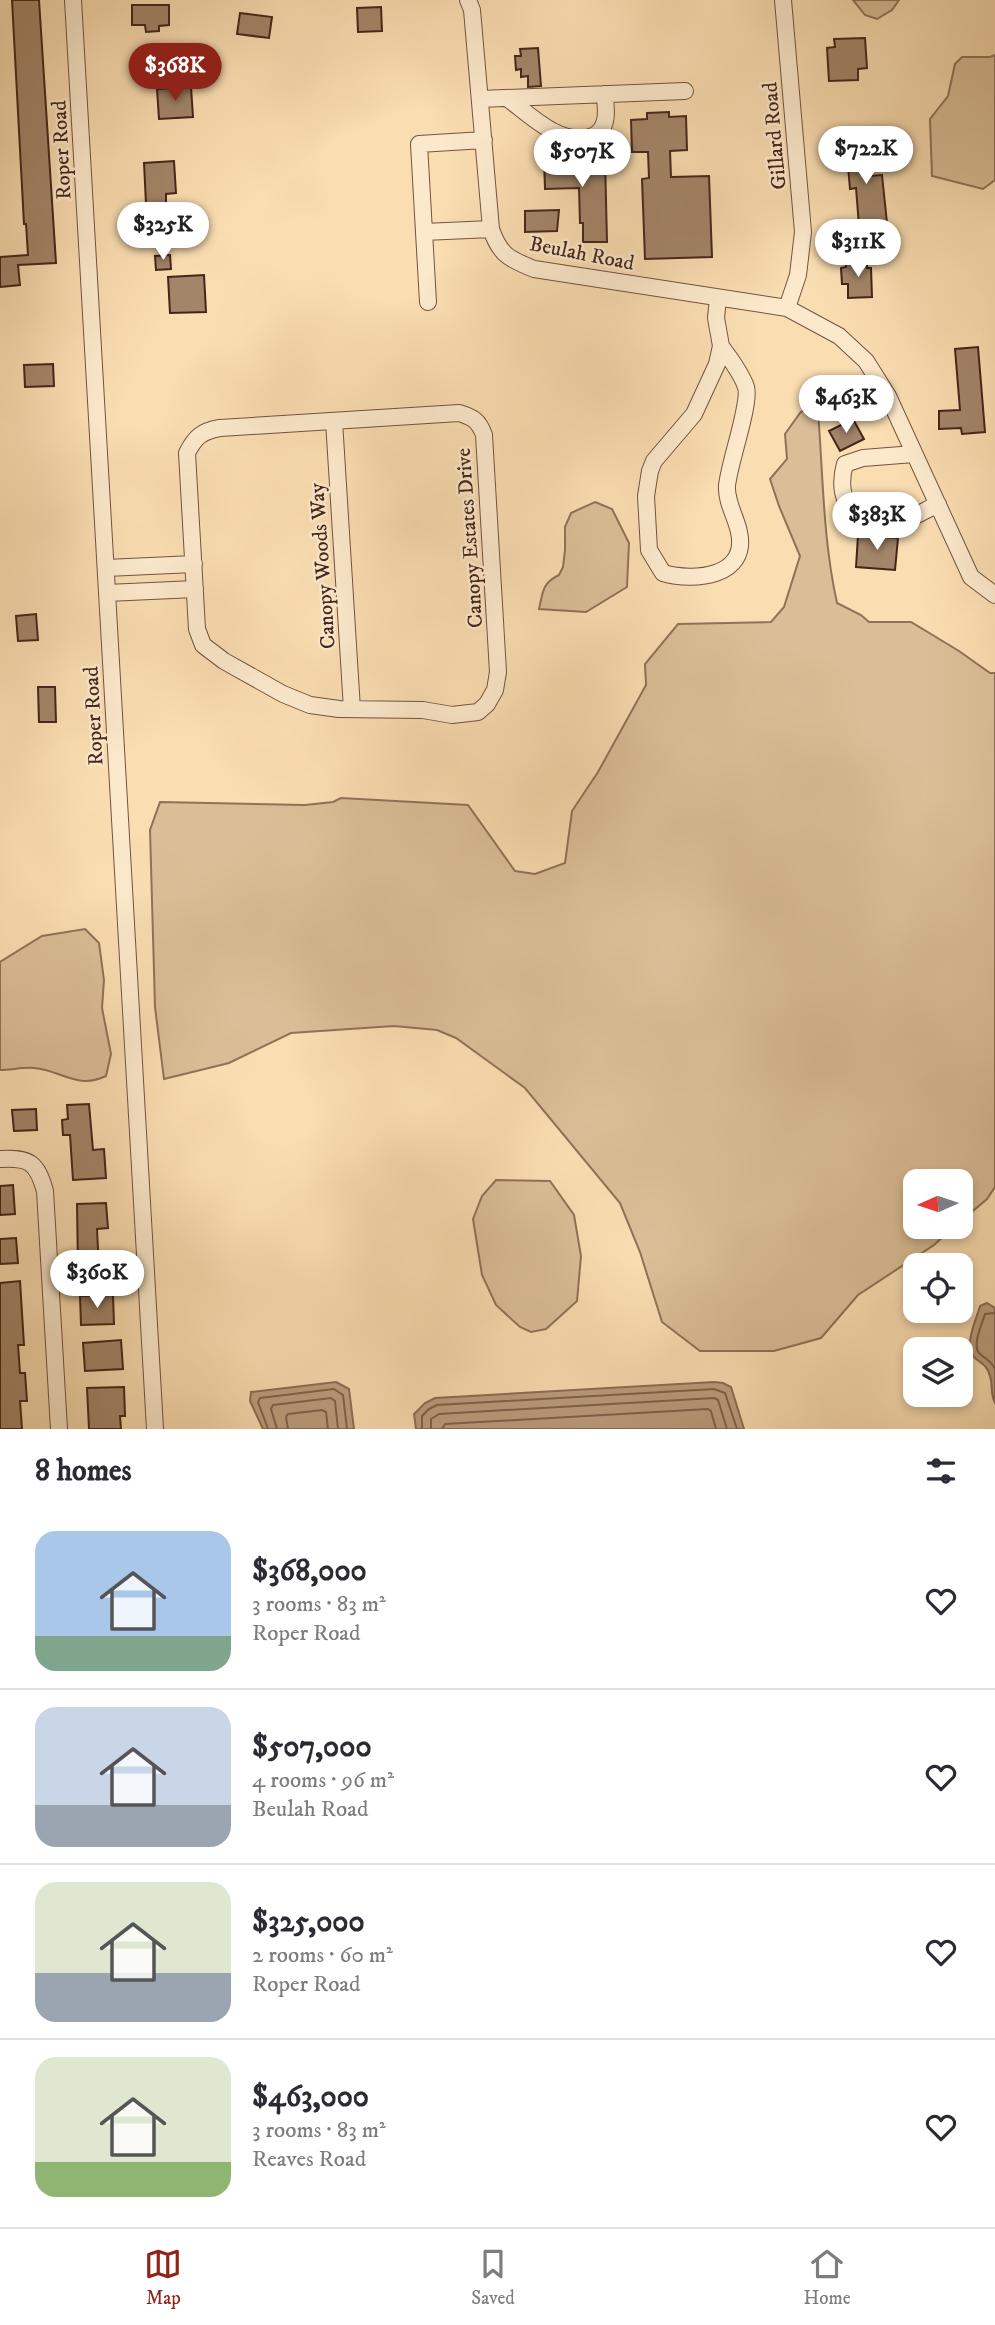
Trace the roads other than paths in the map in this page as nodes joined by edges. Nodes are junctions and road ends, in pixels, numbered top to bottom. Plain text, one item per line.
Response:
1 (74, 0) edge
2 (468, 0) edge
3 (783, 0) edge
4 (685, 91) dead end
5 (604, 94) junction
6 (508, 98) junction
7 (480, 99) junction
8 (484, 140) junction
9 (491, 229) junction
10 (424, 232) junction
11 (718, 298) junction
12 (428, 302) dead end
13 (787, 308) junction
14 (721, 345) junction
15 (334, 421) junction
16 (914, 454) junction
17 (938, 505) junction
18 (194, 564) junction
19 (106, 568) junction
20 (195, 589) junction
21 (107, 593) junction
22 (995, 595) edge
23 (352, 709) junction
24 (0, 1159) edge
25 (59, 1429) edge
26 (155, 1429) edge

1 - 19 street, Roper Road
2 - 7 street, Beulah Road
3 - 13 street, Gillard Road
4 - 5 street
5 - 6 street
5 - 6 street
6 - 7 street
7 - 8 street, Beulah Road
8 - 9 street, Beulah Road
8 - 10 street
9 - 10 street
9 - 11 street, Beulah Road
10 - 12 street
11 - 13 street, Beulah Road
11 - 14 street
13 - 16 street
14 - 14 street
15 - 18 street, Canopy Estates Drive
15 - 23 street, Canopy Woods Way
15 - 23 street, Canopy Estates Drive
16 - 17 street
16 - 17 street
17 - 22 street
18 - 19 street
18 - 20 street, Canopy Estates Drive
19 - 21 street, Roper Road
20 - 21 street
20 - 23 street, Canopy Estates Drive
21 - 26 street, Roper Road
24 - 25 street

